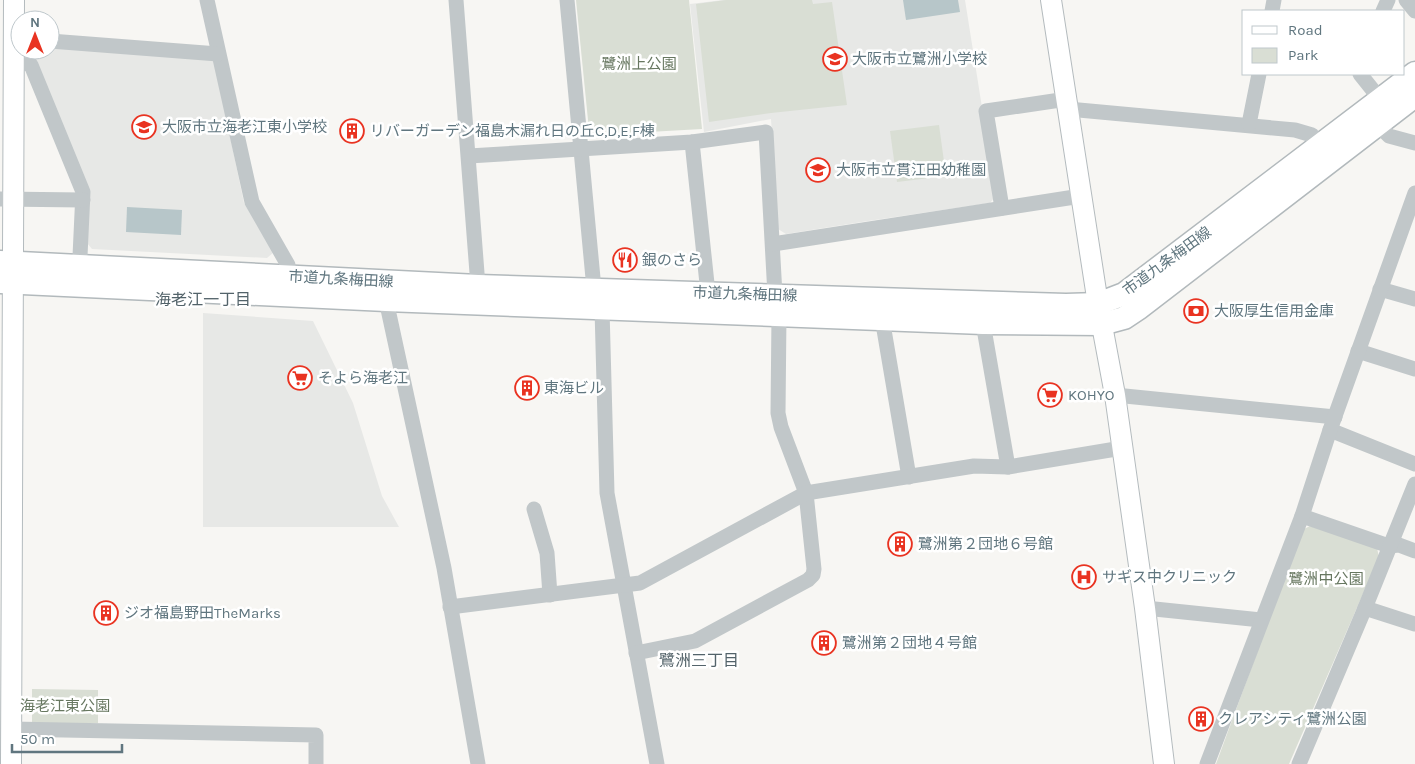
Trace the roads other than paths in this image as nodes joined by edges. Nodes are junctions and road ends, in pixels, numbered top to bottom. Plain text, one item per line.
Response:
1 (207, 0) edge
2 (456, 0) edge
3 (567, 0) edge
4 (1051, 0) edge
5 (1406, 0) edge
6 (1415, 11) edge
7 (60, 42) edge
8 (218, 54) junction
9 (9, 67) edge
10 (1415, 73) edge
11 (1259, 75) edge
12 (1361, 75) edge
13 (1415, 96) edge
14 (1380, 99) junction
15 (1067, 104) junction
16 (1249, 124) junction
17 (1378, 125) junction
18 (692, 142) junction
19 (1415, 144) edge
20 (1317, 149) junction
21 (581, 150) junction
22 (469, 156) junction
23 (1415, 193) edge
24 (1082, 196) junction
25 (7, 199) edge
26 (83, 200) junction
27 (1002, 208) junction
28 (773, 244) junction
29 (80, 256) dead end
30 (6, 272) edge
31 (289, 277) junction
32 (478, 286) junction
33 (1380, 289) junction
34 (387, 291) junction
35 (708, 293) junction
36 (598, 299) junction
37 (1415, 299) edge
38 (777, 305) junction
39 (1100, 314) junction
40 (882, 318) junction
41 (983, 322) junction
42 (1358, 351) junction
43 (1415, 369) edge
44 (1115, 395) junction
45 (1332, 424) junction
46 (1122, 448) junction
47 (1415, 464) edge
48 (1008, 467) junction
49 (909, 477) junction
50 (1415, 484) edge
51 (806, 493) junction
52 (534, 509) dead end
53 (1302, 516) junction
54 (6, 518) edge
55 (1389, 546) junction
56 (1415, 551) edge
57 (624, 586) junction
58 (550, 595) junction
59 (450, 607) junction
60 (1145, 608) junction
61 (1365, 608) junction
62 (1261, 620) junction
63 (1415, 624) edge
64 (6, 652) edge
65 (636, 653) junction
66 (12, 730) junction
67 (11, 764) edge
68 (316, 764) edge
69 (478, 764) edge
70 (657, 764) edge
71 (1164, 764) edge
72 (1207, 764) edge
73 (1299, 764) edge

1 - 8 street
2 - 22 street
3 - 21 street
4 - 15 street
5 - 6 street
7 - 8 street
8 - 31 street
9 - 25 street
9 - 26 street
10 - 14 main road, 市道九条梅田線
11 - 16 street
12 - 14 street
13 - 17 main road, 市道九条梅田線
14 - 20 main road, 市道九条梅田線
15 - 16 street
15 - 24 street
15 - 27 street
16 - 20 street
17 - 19 street
17 - 39 main road, 市道九条梅田線
18 - 21 street
18 - 28 street
18 - 35 street
20 - 39 main road, 市道九条梅田線
21 - 22 street
21 - 36 street
22 - 32 street
23 - 33 street
24 - 27 street
24 - 39 street
25 - 26 street
25 - 30 street
26 - 29 street
27 - 28 street
28 - 38 street
30 - 31 main road, 市道九条梅田線
30 - 34 main road, 市道九条梅田線
30 - 54 street
31 - 34 main road, 市道九条梅田線
32 - 34 main road, 市道九条梅田線
32 - 36 main road, 市道九条梅田線
33 - 37 street
33 - 42 street
34 - 36 main road, 市道九条梅田線
34 - 59 street
35 - 36 main road, 市道九条梅田線
35 - 38 main road, 市道九条梅田線
36 - 38 main road, 市道九条梅田線
36 - 57 street
38 - 39 main road, 市道九条梅田線
38 - 40 main road, 市道九条梅田線
38 - 51 street
39 - 41 main road, 市道九条梅田線
39 - 44 street
40 - 41 main road, 市道九条梅田線
40 - 49 street
41 - 48 street
42 - 43 street
42 - 45 street
44 - 45 street
44 - 46 street
45 - 47 street
45 - 53 street
46 - 48 street
46 - 60 street
48 - 49 street
49 - 51 street
50 - 55 street
51 - 57 street
51 - 65 street
52 - 58 street
53 - 55 street
53 - 62 street
54 - 64 street
55 - 56 street
55 - 61 street
57 - 58 street
57 - 65 street
58 - 59 street
59 - 69 street
60 - 62 street
60 - 71 street
61 - 63 street
61 - 73 street
62 - 72 street
64 - 66 street
65 - 70 street
66 - 67 street
66 - 68 street

